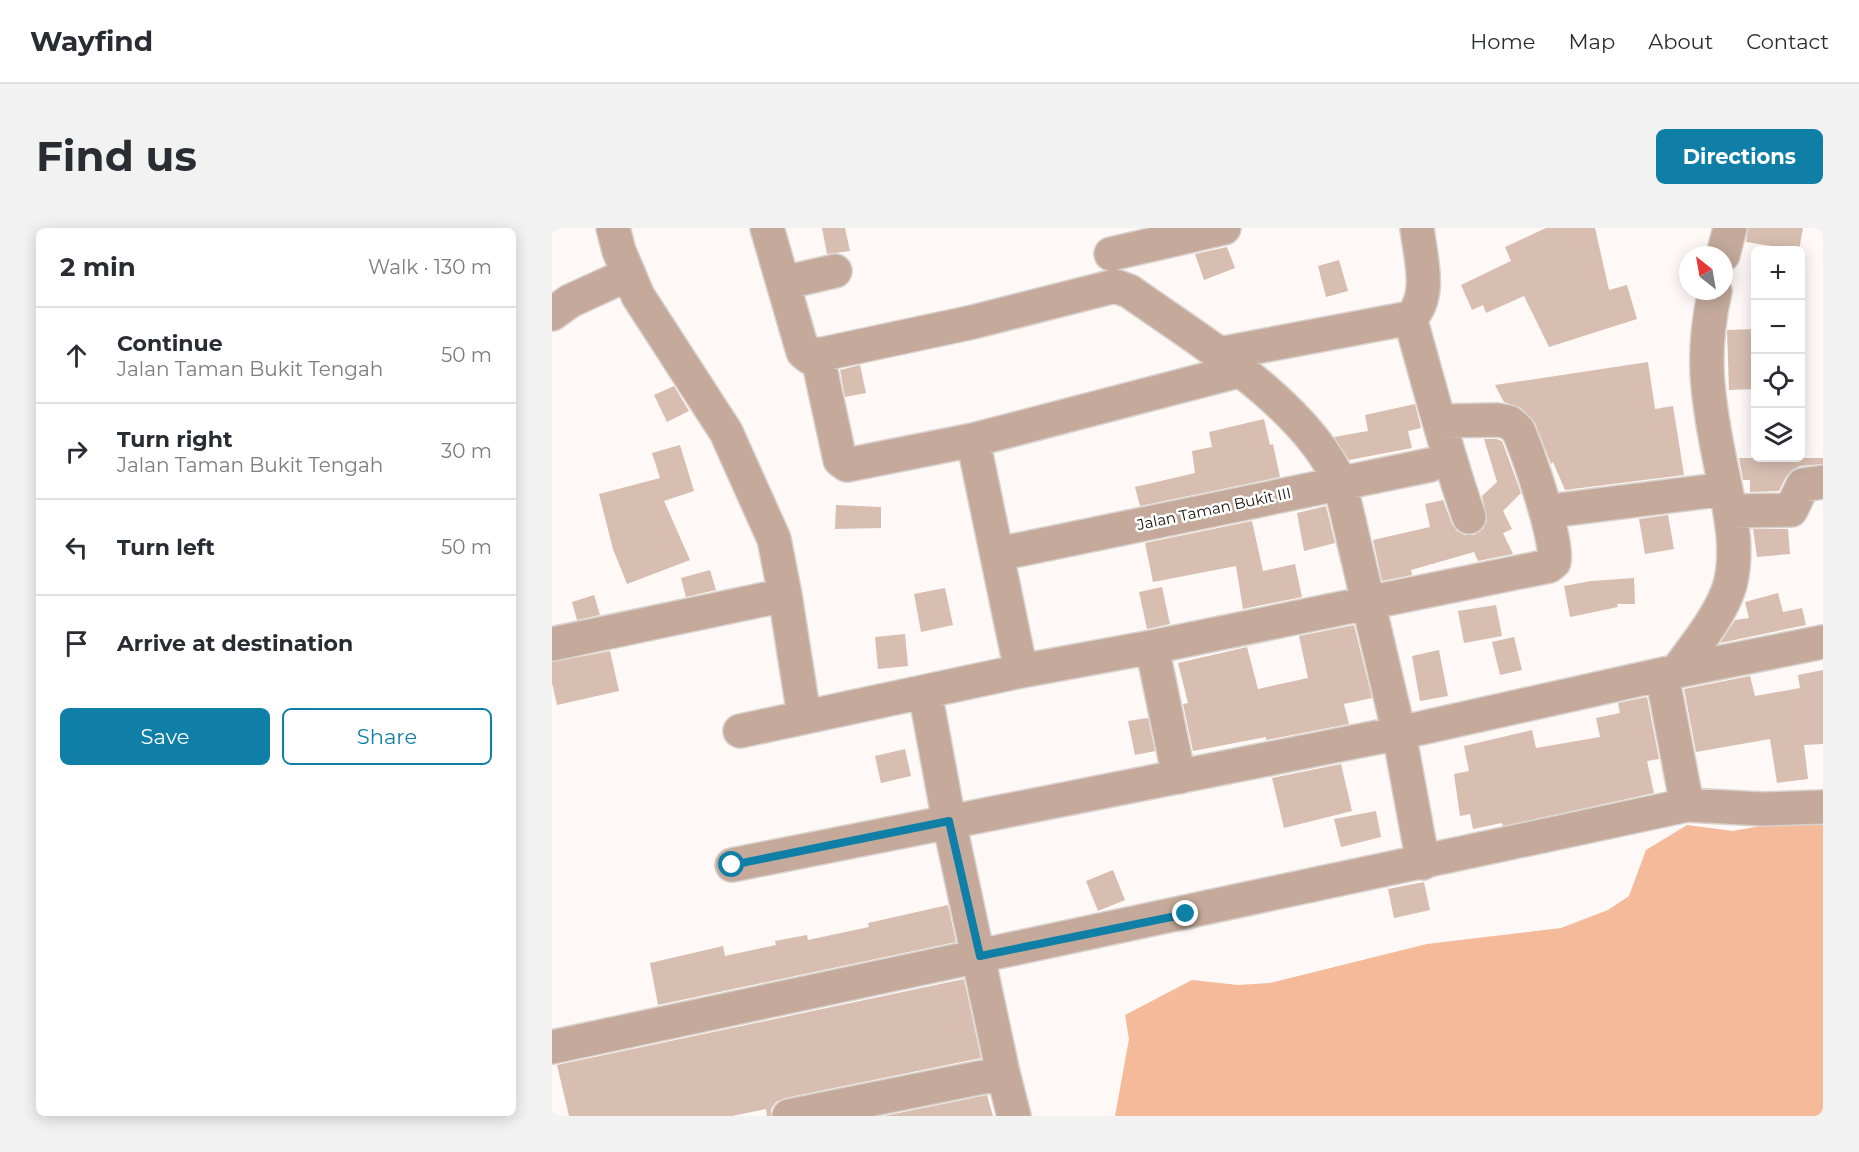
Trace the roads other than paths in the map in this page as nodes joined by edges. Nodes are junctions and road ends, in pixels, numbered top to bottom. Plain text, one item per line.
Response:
1 (613, 228) edge
2 (767, 228) edge
3 (1224, 228) edge
4 (1417, 228) edge
5 (1730, 228) edge
6 (1107, 241) edge
7 (1725, 246) edge
8 (835, 271) dead end
9 (629, 274) junction
10 (783, 283) junction
11 (1115, 286) junction
12 (1712, 300) edge
13 (552, 314) edge
14 (1410, 318) junction
15 (817, 354) junction
16 (1230, 362) junction
17 (1440, 421) junction
18 (973, 440) junction
19 (1430, 465) dead end
20 (1823, 482) edge
21 (1340, 483) junction
22 (1728, 500) junction
23 (1546, 513) junction
24 (1468, 517) dead end
25 (998, 554) junction
26 (785, 595) junction
27 (1368, 603) junction
28 (1823, 642) edge
29 (552, 644) edge
30 (1152, 647) junction
31 (1021, 671) junction
32 (1669, 673) junction
33 (925, 692) junction
34 (804, 716) junction
35 (740, 731) dead end
36 (1399, 733) junction
37 (1179, 777) junction
38 (1687, 805) junction
39 (1823, 807) edge
40 (949, 821) junction
41 (1424, 863) junction
42 (732, 865) dead end
43 (980, 956) junction
44 (552, 1047) edge
45 (1003, 1073) junction
46 (789, 1116) edge
47 (1014, 1116) edge

1 - 9 street
2 - 10 street
3 - 6 street
4 - 14 street
5 - 7 street
6 - 11 street
8 - 10 street
9 - 13 street
9 - 26 street
10 - 15 street
11 - 15 street
11 - 16 street
12 - 22 street
14 - 16 street
14 - 17 street
15 - 18 street
16 - 18 street
16 - 21 street
17 - 23 street
17 - 24 street
18 - 25 street
19 - 21 street, Jalan Taman Bukit III
20 - 22 street
21 - 25 street, Jalan Taman Bukit III
21 - 27 street
22 - 23 street
22 - 32 street
23 - 27 street
25 - 31 street
26 - 29 street
26 - 34 street
27 - 30 street
27 - 36 street
28 - 32 street
30 - 31 street
30 - 37 street
31 - 33 street
32 - 36 street
32 - 38 street
33 - 34 street
33 - 40 street
34 - 35 street
36 - 37 street
36 - 41 street
37 - 40 street
38 - 39 street
38 - 41 street
40 - 42 street
40 - 43 street
41 - 43 street
43 - 44 street
43 - 45 street
45 - 46 street
45 - 47 street

